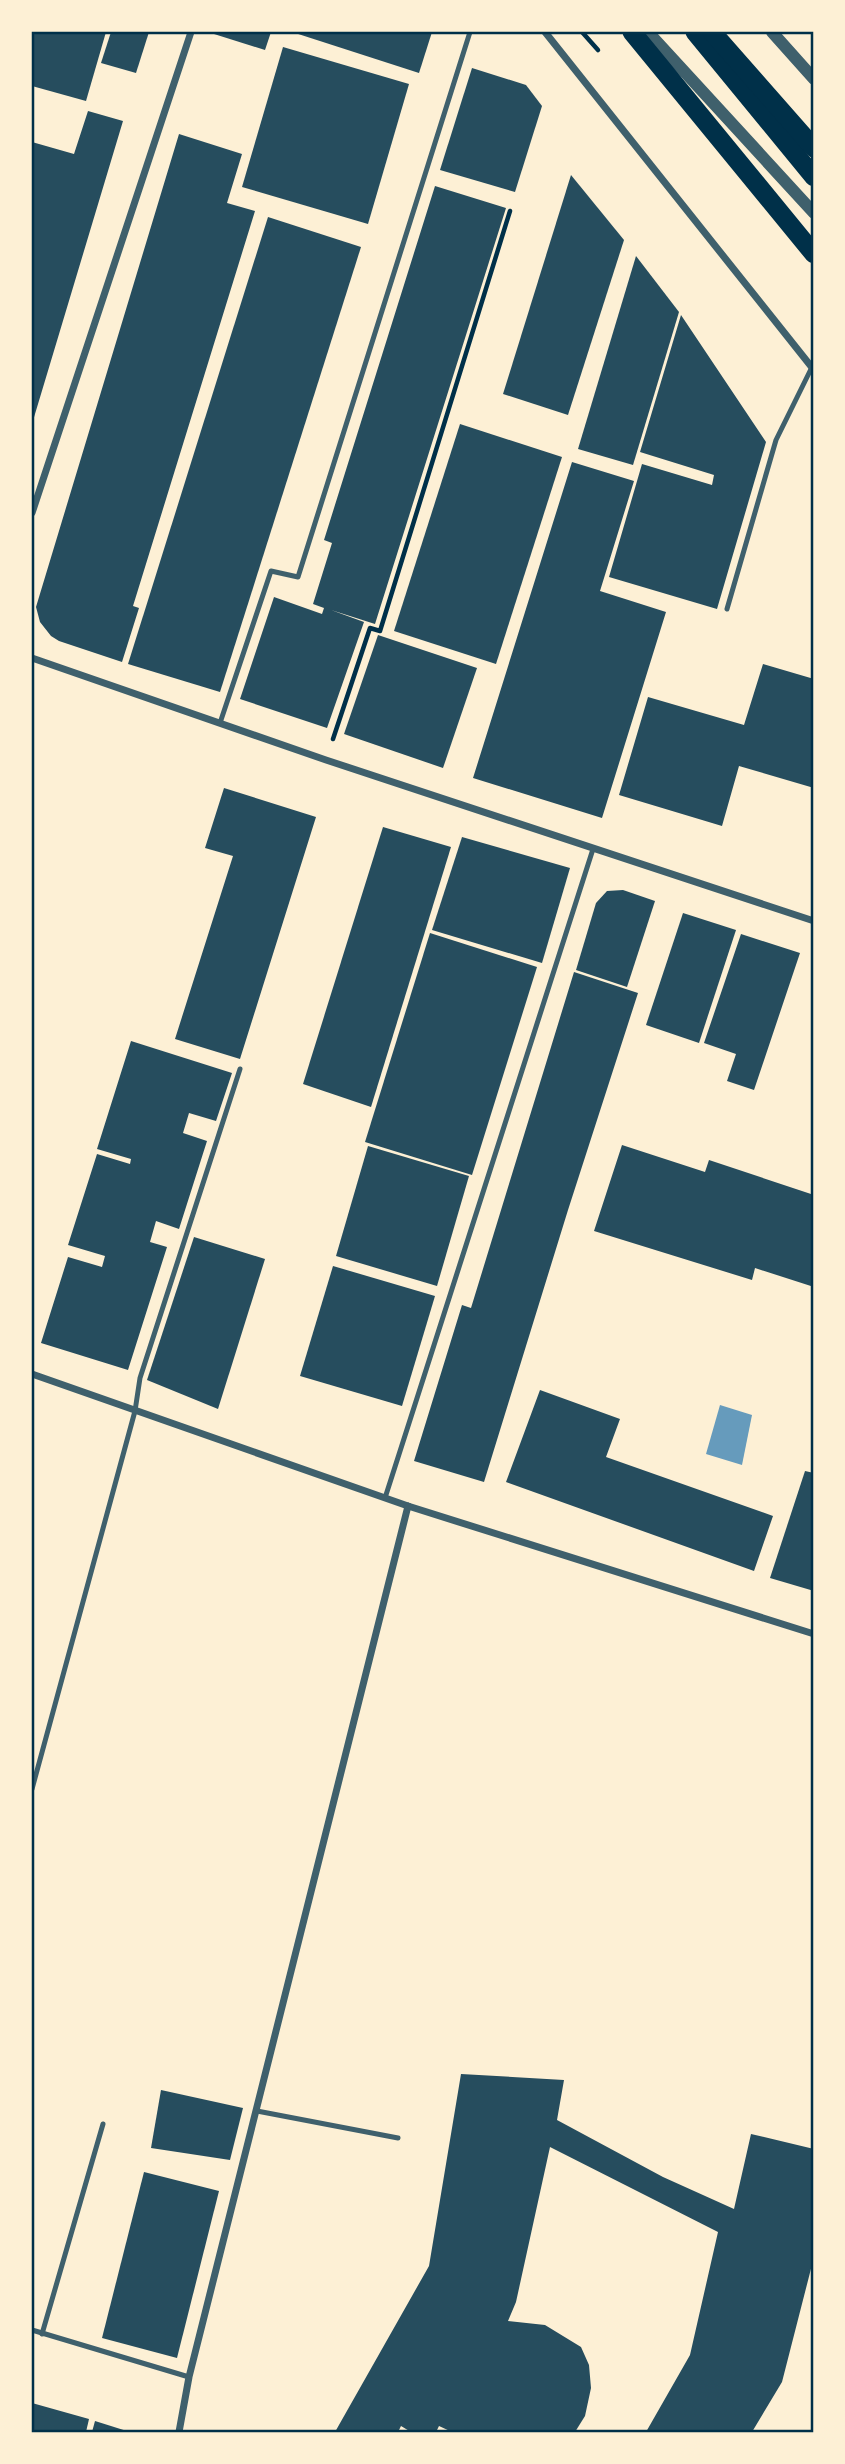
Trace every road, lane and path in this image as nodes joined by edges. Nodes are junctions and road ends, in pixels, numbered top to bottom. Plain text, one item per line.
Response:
1 (191, 32) edge
2 (470, 32) edge
3 (545, 32) edge
4 (582, 32) edge
5 (632, 32) edge
6 (648, 32) edge
7 (695, 32) edge
8 (712, 32) edge
9 (772, 32) edge
10 (598, 50) dead end
11 (814, 79) edge
12 (814, 148) edge
13 (814, 177) edge
14 (510, 211) dead end
15 (814, 213) edge
16 (814, 254) edge
17 (813, 368) edge
18 (32, 513) edge
19 (727, 609) dead end
20 (32, 659) edge
21 (220, 723) junction
22 (326, 760) junction
23 (593, 849) junction
24 (814, 920) edge
25 (240, 1069) dead end
26 (32, 1374) edge
27 (135, 1410) junction
28 (385, 1498) junction
29 (408, 1506) junction
30 (814, 1634) edge
31 (32, 1789) edge
32 (257, 2111) junction
33 (103, 2124) dead end
34 (398, 2138) dead end
35 (32, 2330) edge
36 (42, 2333) junction
37 (189, 2377) junction
38 (179, 2432) edge

1 - 18 street
2 - 21 lane
3 - 17 street
4 - 10 path
5 - 16 highway
6 - 15 street
7 - 13 highway
8 - 12 highway
9 - 11 street
14 - 22 path
17 - 19 lane
20 - 21 street
21 - 22 street
22 - 23 street
23 - 24 street
23 - 28 lane
25 - 27 lane
26 - 27 street
27 - 28 street
27 - 31 lane
28 - 29 street
29 - 30 street
29 - 32 street
32 - 34 lane
32 - 37 street
33 - 36 lane
35 - 36 lane
36 - 37 lane
37 - 38 street

